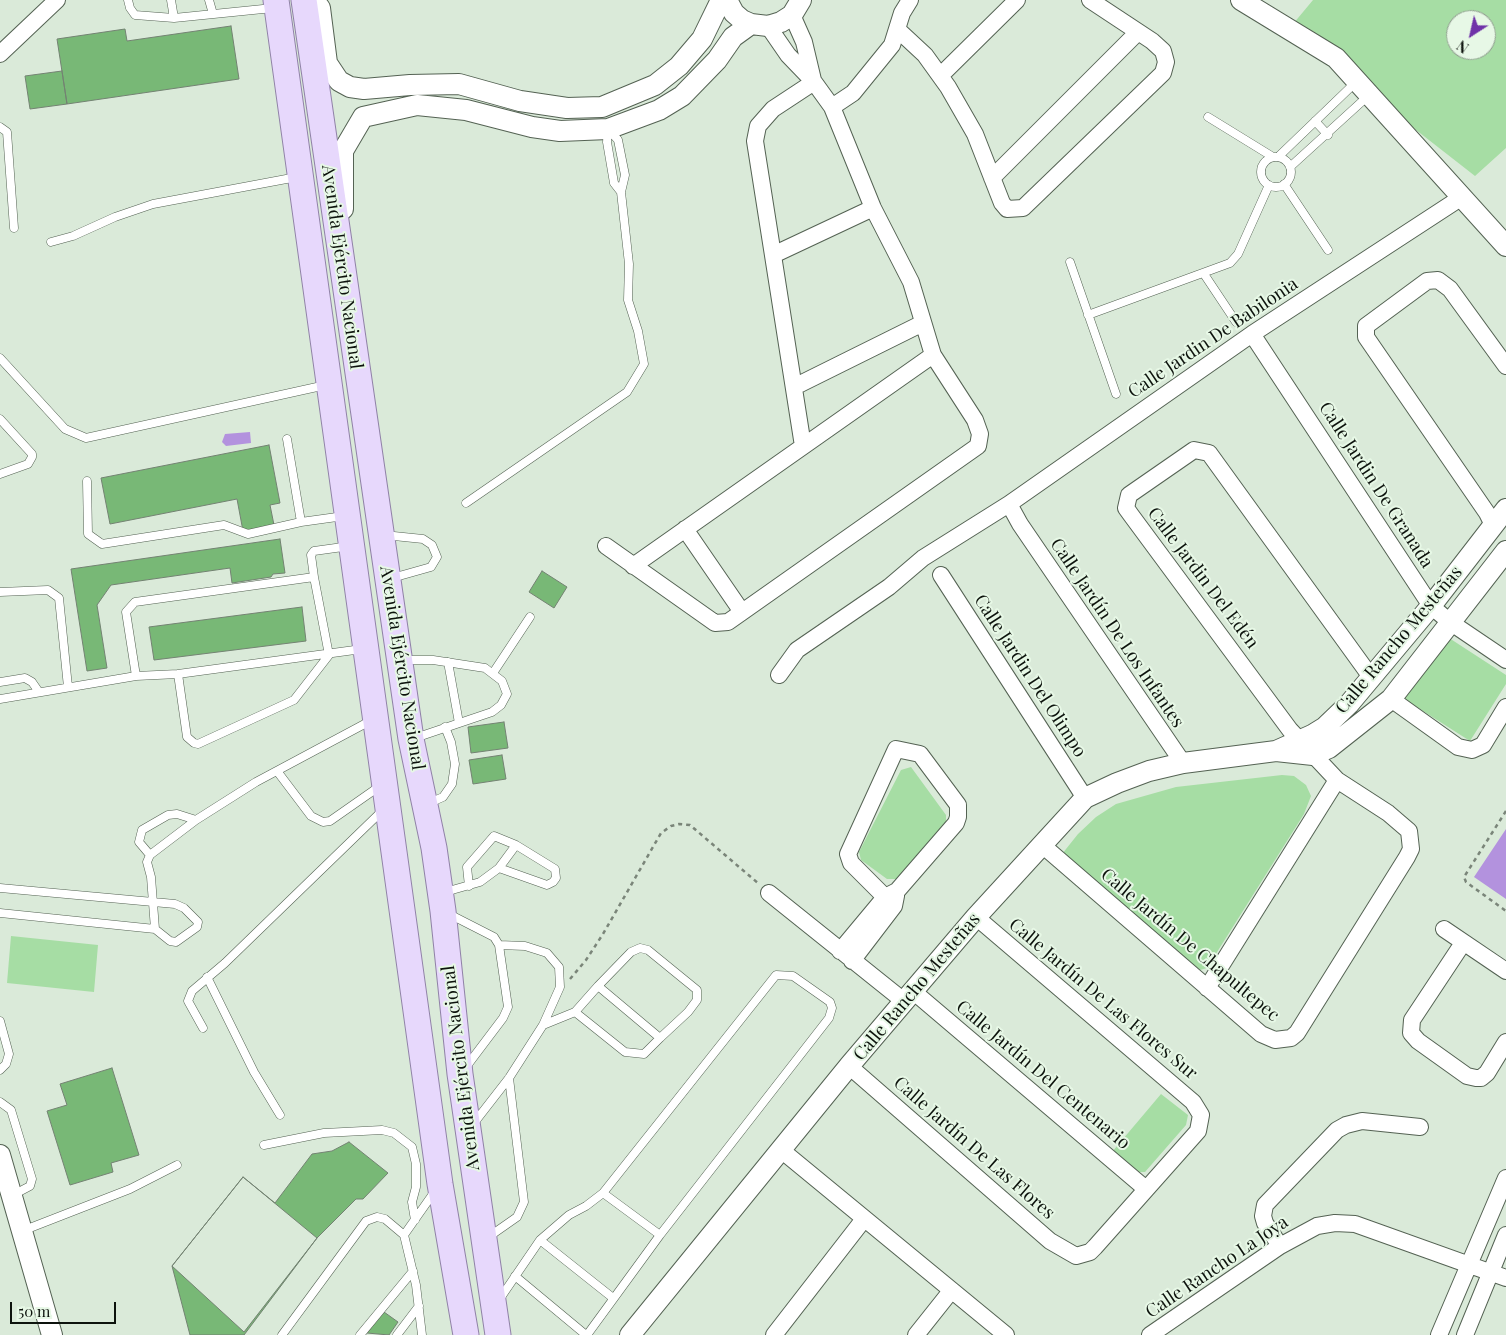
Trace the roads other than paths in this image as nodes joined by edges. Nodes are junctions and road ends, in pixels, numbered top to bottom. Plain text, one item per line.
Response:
1 (57, 0) edge
2 (128, 0) edge
3 (171, 0) edge
4 (209, 0) edge
5 (304, 0) edge
6 (314, 0) edge
7 (721, 0) edge
8 (726, 0) edge
9 (910, 0) edge
10 (1016, 0) edge
11 (1090, 0) edge
12 (1241, 0) edge
13 (277, 4) edge
14 (796, 7) edge
15 (213, 14) junction
16 (174, 18) junction
17 (760, 25) junction
18 (897, 29) junction
19 (1138, 32) junction
20 (0, 54) edge
21 (940, 76) junction
22 (814, 82) junction
23 (1364, 87) junction
24 (364, 89) junction
25 (602, 107) junction
26 (832, 107) junction
27 (371, 115) junction
28 (1208, 117) dead end
29 (1315, 121) junction
30 (0, 126) edge
31 (608, 129) junction
32 (1328, 135) junction
33 (1275, 157) junction
34 (1290, 167) junction
35 (301, 176) junction
36 (992, 178) junction
37 (1284, 184) junction
38 (1269, 185) junction
39 (621, 192) junction
40 (1462, 197) junction
41 (873, 208) junction
42 (14, 228) dead end
43 (339, 241) junction
44 (51, 242) dead end
45 (1506, 246) edge
46 (1328, 250) dead end
47 (773, 255) junction
48 (1070, 262) dead end
49 (1204, 274) junction
50 (1088, 315) junction
51 (1236, 322) dead end
52 (923, 323) junction
53 (1252, 334) junction
54 (933, 355) junction
55 (0, 358) edge
56 (1506, 366) edge
57 (330, 384) junction
58 (794, 386) junction
59 (1116, 394) dead end
60 (0, 419) edge
61 (288, 439) dead end
62 (803, 446) junction
63 (0, 474) edge
64 (87, 481) dead end
65 (466, 502) dead end
66 (1009, 504) junction
67 (1506, 509) edge
68 (348, 515) junction
69 (301, 522) junction
70 (1493, 525) junction
71 (685, 529) junction
72 (380, 535) junction
73 (352, 546) junction
74 (606, 546) dead end
75 (1506, 551) edge
76 (633, 566) junction
77 (941, 575) dead end
78 (314, 577) junction
79 (388, 579) junction
80 (0, 592) edge
81 (359, 594) junction
82 (1431, 606) junction
83 (742, 612) junction
84 (530, 617) dead end
85 (1450, 622) junction
86 (367, 648) junction
87 (330, 654) junction
88 (401, 660) junction
89 (1506, 660) edge
90 (448, 662) junction
91 (493, 673) junction
92 (178, 674) junction
93 (779, 675) dead end
94 (136, 676) junction
95 (1371, 677) junction
96 (0, 682) edge
97 (371, 685) junction
98 (68, 687) junction
99 (39, 692) junction
100 (0, 698) edge
101 (1390, 699) junction
102 (1506, 707) edge
103 (376, 718) junction
104 (459, 723) junction
105 (445, 727) junction
106 (411, 739) junction
107 (1299, 740) junction
108 (1276, 751) junction
109 (1313, 755) junction
110 (1183, 763) junction
111 (277, 771) junction
112 (1337, 780) junction
113 (387, 794) junction
114 (1085, 798) junction
115 (425, 804) junction
116 (196, 820) junction
117 (1040, 844) junction
118 (516, 845) junction
119 (150, 855) junction
120 (500, 868) junction
121 (468, 886) junction
122 (0, 888) edge
123 (769, 893) road end
124 (892, 898) junction
125 (442, 902) junction
126 (153, 903) junction
127 (0, 913) edge
128 (976, 918) junction
129 (1444, 929) dead end
130 (155, 930) junction
131 (1463, 943) junction
132 (500, 945) junction
133 (846, 956) junction
134 (1506, 971) edge
135 (207, 977) junction
136 (598, 986) junction
137 (1207, 988) junction
138 (909, 997) junction
139 (575, 1012) junction
140 (0, 1021) edge
141 (544, 1025) junction
142 (203, 1028) dead end
143 (660, 1038) junction
144 (1506, 1042) edge
145 (849, 1066) junction
146 (0, 1070) edge
147 (460, 1074) junction
148 (509, 1078) junction
149 (0, 1102) edge
150 (280, 1115) dead end
151 (1420, 1127) dead end
152 (468, 1130) junction
153 (264, 1145) dead end
154 (780, 1150) junction
155 (0, 1154) edge
156 (177, 1165) dead end
157 (1506, 1178) edge
158 (440, 1184) junction
159 (1146, 1189) junction
160 (603, 1192) junction
161 (12, 1196) junction
162 (864, 1219) junction
163 (414, 1220) junction
164 (22, 1231) junction
165 (404, 1235) junction
166 (660, 1235) junction
167 (1505, 1239) edge
168 (540, 1240) junction
169 (484, 1241) junction
170 (1280, 1246) junction
171 (1467, 1265) junction
172 (413, 1271) junction
173 (1499, 1275) edge
174 (515, 1276) junction
175 (951, 1291) junction
176 (612, 1298) junction
177 (419, 1306) junction
178 (495, 1306) junction
179 (52, 1335) edge
180 (282, 1335) edge
181 (360, 1335) edge
182 (397, 1335) edge
183 (422, 1335) edge
184 (466, 1335) edge
185 (498, 1335) edge
186 (586, 1335) edge
187 (630, 1335) edge
188 (774, 1335) edge
189 (916, 1335) edge
190 (1006, 1335) edge
191 (1150, 1335) edge
192 (1439, 1335) edge
193 (1465, 1335) edge

1 - 20 street
2 - 16 lane
3 - 16 lane
4 - 15 lane
5 - 43 main road, Avenida Ejército Nacional
6 - 24 street
7 - 25 street
8 - 17 street
9 - 18 street
10 - 21 street
11 - 19 street
12 - 23 street
13 - 15 lane
13 - 35 main road, Avenida Ejército Nacional
14 - 17 street
14 - 22 street
15 - 16 lane
17 - 22 street
17 - 31 street
18 - 21 street
18 - 26 street
19 - 36 street
19 - 36 street
21 - 36 street
22 - 26 street
22 - 47 street
23 - 29 lane
23 - 32 lane
23 - 40 street
24 - 25 street
24 - 27 street
25 - 31 street
26 - 41 street
27 - 31 street
27 - 43 street
28 - 33 lane
29 - 32 lane
29 - 33 lane
30 - 42 lane
31 - 39 lane
31 - 39 lane
32 - 34 lane
33 - 34 lane
33 - 38 lane
34 - 37 lane
35 - 44 lane
35 - 57 main road, Avenida Ejército Nacional
37 - 38 lane
37 - 46 lane
38 - 49 lane
39 - 65 lane
40 - 45 street
40 - 53 street, Calle Jardin De Babilonia
41 - 47 street
41 - 52 street
43 - 72 main road, Avenida Ejército Nacional
47 - 58 street
48 - 50 lane
49 - 50 lane
49 - 51 lane
50 - 59 lane
52 - 54 street
52 - 58 street
53 - 66 street, Calle Jardin De Babilonia
53 - 82 street, Calle Jardin De Granada
54 - 62 street
54 - 83 street
55 - 57 lane
56 - 70 street
57 - 68 main road, Avenida Ejército Nacional
58 - 62 street
60 - 63 lane
61 - 69 lane
62 - 71 street
64 - 69 lane
66 - 93 street, Calle Jardin De Babilonia
66 - 110 street, Calle Jardín De Los Infantes
67 - 70 street, Calle Rancho Mesteñas
68 - 69 lane
68 - 73 main road, Avenida Ejército Nacional
70 - 82 street, Calle Rancho Mesteñas
71 - 76 street
71 - 83 street
72 - 79 main road, Avenida Ejército Nacional
72 - 79 lane
73 - 78 lane
73 - 81 main road, Avenida Ejército Nacional
74 - 76 street
75 - 85 street, Calle Rancho Mesteñas
76 - 83 street
77 - 114 street, Calle Jardin Del Olimpo
78 - 87 lane
78 - 94 lane
79 - 88 main road, Avenida Ejército Nacional
80 - 98 lane
81 - 86 main road, Avenida Ejército Nacional
81 - 88 main road
82 - 85 street, Calle Jardin De Granada
82 - 95 street, Calle Rancho Mesteñas
84 - 91 lane
85 - 89 street, Calle Jardin De Granada
85 - 101 street, Calle Rancho Mesteñas
86 - 87 lane
86 - 97 main road, Avenida Ejército Nacional
87 - 92 lane
87 - 92 lane
88 - 90 lane
88 - 106 main road, Avenida Ejército Nacional
90 - 91 lane
90 - 104 lane
91 - 104 lane
92 - 94 lane
94 - 98 lane
95 - 107 street, Calle Rancho Mesteñas
95 - 107 street, Calle Jardin Del Edén
96 - 99 lane
97 - 103 main road, Avenida Ejército Nacional
97 - 106 main road
98 - 99 lane
99 - 100 lane
101 - 102 street
101 - 109 street, Calle Rancho Mesteñas
103 - 111 lane
103 - 113 main road, Avenida Ejército Nacional
104 - 105 lane
105 - 106 lane
105 - 115 lane
106 - 115 main road, Avenida Ejército Nacional
107 - 108 street, Calle Rancho Mesteñas
107 - 109 street, Calle Jardín De Chapultepec
108 - 109 street, Calle Rancho Mesteñas
108 - 110 street, Calle Rancho Mesteñas
109 - 112 street, Calle Jardín De Chapultepec
110 - 114 street, Calle Rancho Mesteñas
111 - 113 lane
111 - 116 lane
112 - 137 street
112 - 137 street, Calle Jardín De Chapultepec
113 - 135 lane
113 - 158 main road, Avenida Ejército Nacional
114 - 117 street, Calle Rancho Mesteñas
115 - 125 main road, Avenida Ejército Nacional
116 - 119 lane
116 - 119 lane
117 - 128 street, Calle Rancho Mesteñas
117 - 137 street, Calle Jardín De Chapultepec
118 - 120 lane
118 - 120 lane
118 - 121 lane
119 - 126 lane
120 - 121 lane
121 - 125 lane
122 - 126 lane
123 - 133 street, Calle Jardín Del Centenario
124 - 124 street
124 - 133 street
125 - 132 lane
125 - 147 main road, Avenida Ejército Nacional
126 - 130 lane
126 - 130 lane
127 - 130 lane
128 - 138 street, Calle Rancho Mesteñas
128 - 159 street, Calle Jardín De Las Flores Sur
129 - 131 street
131 - 134 street
131 - 144 street
132 - 141 lane
132 - 147 lane
133 - 138 street, Calle Jardín Del Centenario
135 - 142 lane
135 - 150 lane
136 - 139 lane
136 - 143 lane
136 - 143 lane
138 - 145 street, Calle Rancho Mesteñas
138 - 159 street, Calle Jardín Del Centenario
139 - 141 lane
139 - 143 lane
140 - 146 lane
141 - 148 lane
145 - 154 street, Calle Rancho Mesteñas
145 - 159 street, Calle Jardín De Las Flores
147 - 152 main road, Avenida Ejército Nacional
148 - 152 lane
148 - 169 lane
149 - 161 lane
151 - 170 street
152 - 169 main road, Avenida Ejército Nacional
153 - 163 lane
154 - 162 street
154 - 187 street, Calle Rancho Mesteñas
155 - 161 street
156 - 164 lane
157 - 171 street
158 - 163 lane
158 - 184 main road, Avenida Ejército Nacional
160 - 166 lane
160 - 166 lane
160 - 168 lane
161 - 164 street
162 - 175 street
162 - 188 street
163 - 165 lane
164 - 179 street
165 - 172 lane
165 - 180 lane
166 - 176 lane
167 - 173 street
168 - 174 lane
168 - 176 lane
169 - 178 main road, Avenida Ejército Nacional
170 - 171 street, Calle Rancho La Joya
170 - 191 street, Calle Rancho La Joya
171 - 173 street, Calle Rancho La Joya
171 - 192 street
172 - 177 lane
172 - 181 lane
173 - 193 street
174 - 178 lane
174 - 186 lane
175 - 189 street
175 - 190 street
176 - 186 lane
177 - 182 lane
177 - 183 lane
178 - 185 main road, Avenida Ejército Nacional

